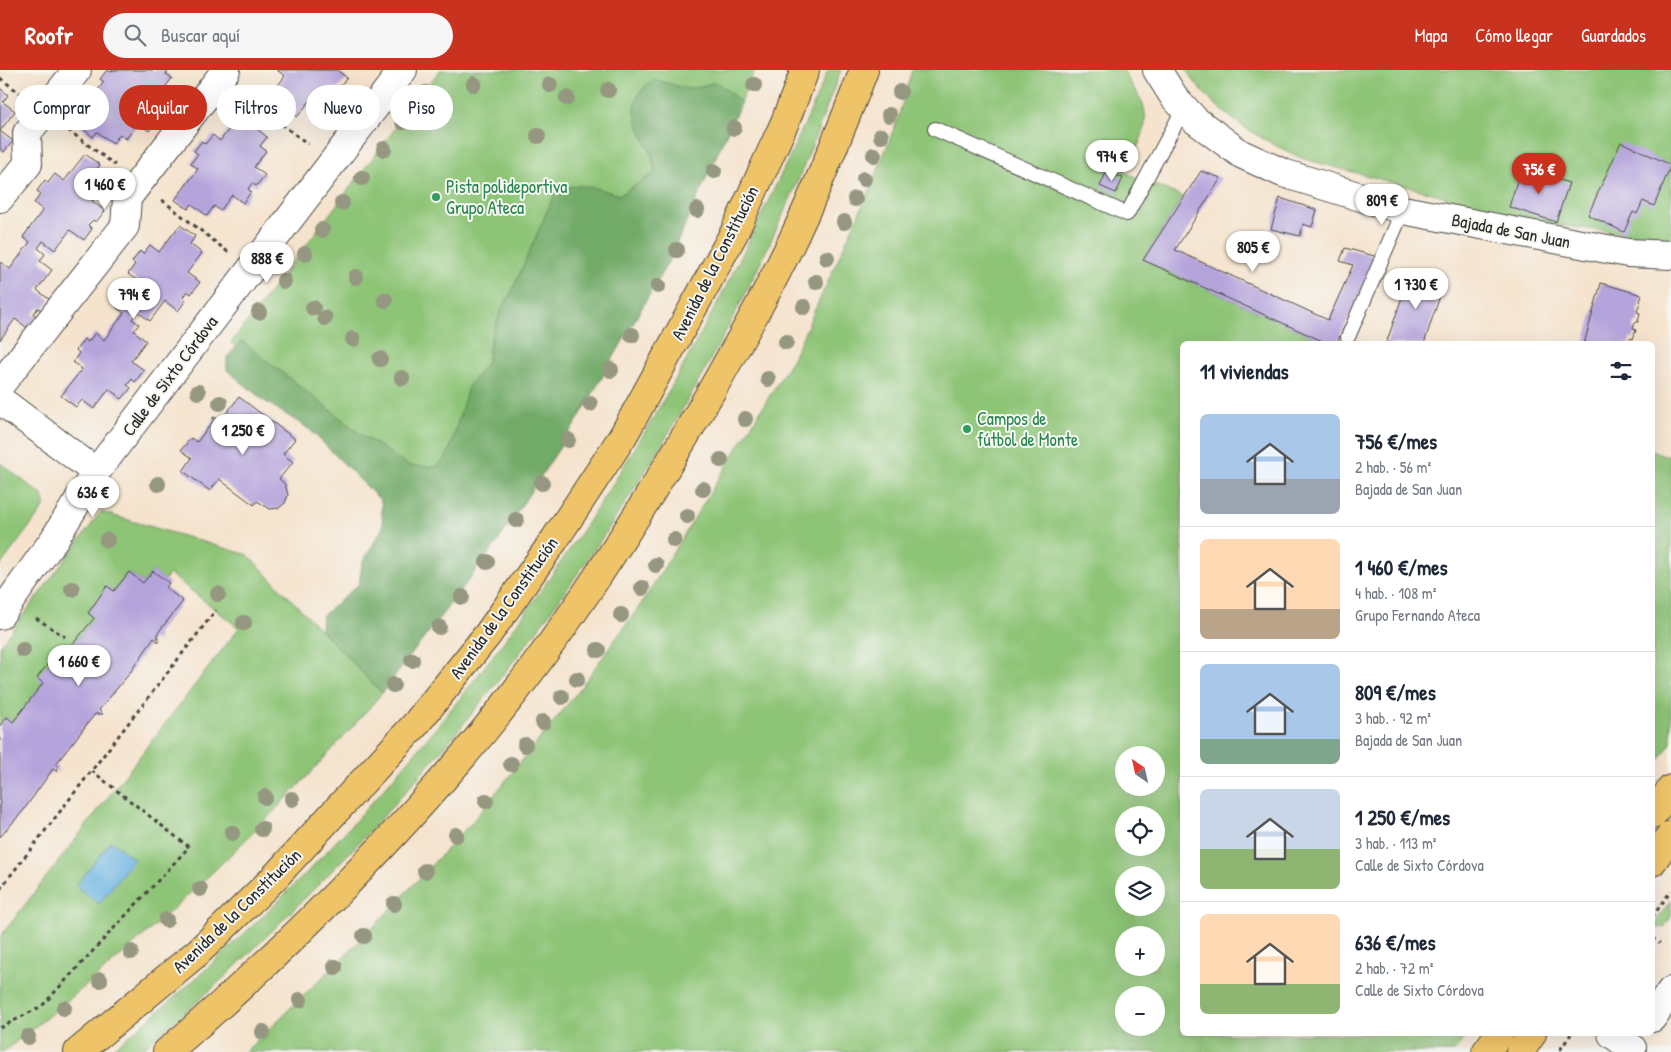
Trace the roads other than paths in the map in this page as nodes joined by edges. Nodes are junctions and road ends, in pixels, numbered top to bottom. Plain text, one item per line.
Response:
1 (77, 70) edge
2 (403, 70) edge
3 (805, 70) edge
4 (864, 70) edge
5 (1157, 70) edge
6 (223, 74) edge
7 (1184, 108) junction
8 (935, 128) dead end
9 (0, 198) edge
10 (1403, 210) junction
11 (1671, 255) edge
12 (1348, 337) dead end
13 (0, 385) edge
14 (0, 400) edge
15 (96, 472) junction
16 (0, 615) edge
17 (1671, 790) edge
18 (1655, 812) edge
19 (1671, 835) edge
20 (1655, 858) edge
21 (1671, 991) edge
22 (1655, 1014) edge
23 (1498, 1036) edge
24 (1531, 1036) edge
25 (78, 1052) edge
26 (167, 1052) edge
27 (1486, 1052) edge
28 (1520, 1052) edge

1 - 9 street
2 - 15 street, Calle de Sixto Córdova
3 - 25 main road, Avenida de la Constitución
4 - 26 main road
5 - 7 street, Bajada de San Juan
6 - 13 street
7 - 8 lane
7 - 10 street, Bajada de San Juan
10 - 11 street, Bajada de San Juan
10 - 12 lane
14 - 15 street
15 - 16 street, Calle de Sixto Córdova
17 - 18 main road
19 - 20 main road
21 - 22 street
23 - 27 main road
24 - 28 main road

